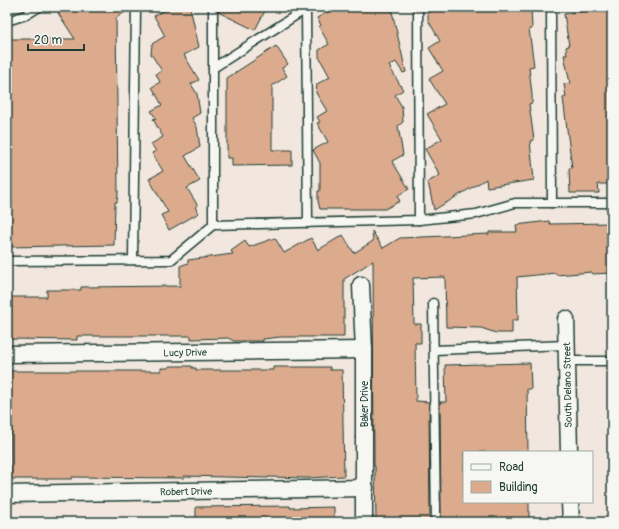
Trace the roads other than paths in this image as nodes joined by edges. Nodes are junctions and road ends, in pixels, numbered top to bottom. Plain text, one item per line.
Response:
1 (39, 7) edge
2 (136, 7) edge
3 (213, 7) edge
4 (418, 7) edge
5 (552, 7) edge
6 (308, 8) edge
7 (7, 21) edge
8 (213, 68) junction
9 (552, 203) junction
10 (612, 203) edge
11 (419, 220) junction
12 (308, 223) junction
13 (214, 225) junction
14 (133, 260) junction
15 (7, 261) edge
16 (361, 285) dead end
17 (433, 303) dead end
18 (566, 319) dead end
19 (566, 345) junction
20 (364, 350) junction
21 (434, 350) junction
22 (7, 354) edge
23 (567, 361) junction
24 (612, 361) edge
25 (569, 451) edge
26 (365, 488) junction
27 (7, 494) edge
28 (570, 503) edge
29 (364, 522) edge
30 (436, 522) edge
31 (570, 522) edge

1 - 7 lane
2 - 14 lane
3 - 8 lane
4 - 11 lane
5 - 9 lane
6 - 8 lane
6 - 12 lane
8 - 13 lane
9 - 10 lane
9 - 11 lane
11 - 12 lane
12 - 13 lane
13 - 14 lane
14 - 15 lane
16 - 20 street, Baker Drive
17 - 21 lane
18 - 19 street, South Delano Street
19 - 21 lane
19 - 23 street, South Delano Street
20 - 22 street, Lucy Drive
20 - 26 street, Baker Drive
21 - 30 lane
23 - 24 lane
23 - 25 street, South Delano Street
26 - 27 street, Robert Drive
26 - 29 street, Baker Drive
28 - 31 street

